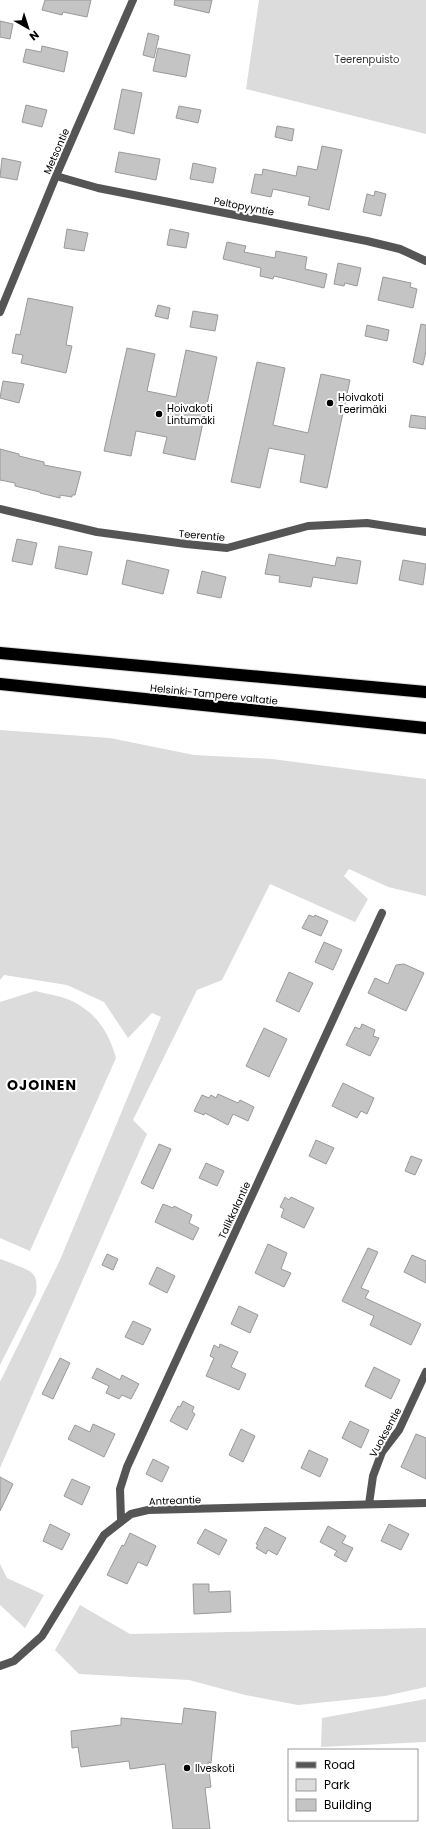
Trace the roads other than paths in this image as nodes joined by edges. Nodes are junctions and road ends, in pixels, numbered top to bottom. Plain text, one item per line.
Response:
1 (134, 0) edge
2 (56, 176) junction
3 (426, 261) edge
4 (0, 312) edge
5 (0, 509) edge
6 (426, 532) edge
7 (0, 653) edge
8 (0, 684) edge
9 (426, 692) edge
10 (426, 728) edge
11 (382, 913) dead end
12 (426, 1372) edge
13 (426, 1503) edge
14 (369, 1504) junction
15 (121, 1519) junction
16 (0, 1666) edge

1 - 2 street, Metsontie
2 - 3 street, Peltopyyntie
2 - 4 street, Metsontie
5 - 6 street, Teerentie
7 - 9 highway
8 - 10 highway, Helsinki-Tampere valtatie
11 - 15 street, Talikkalantie
12 - 14 street, Vuoksentie
13 - 14 street, Antreantie
14 - 15 street, Antreantie
15 - 16 street, Antreantie

